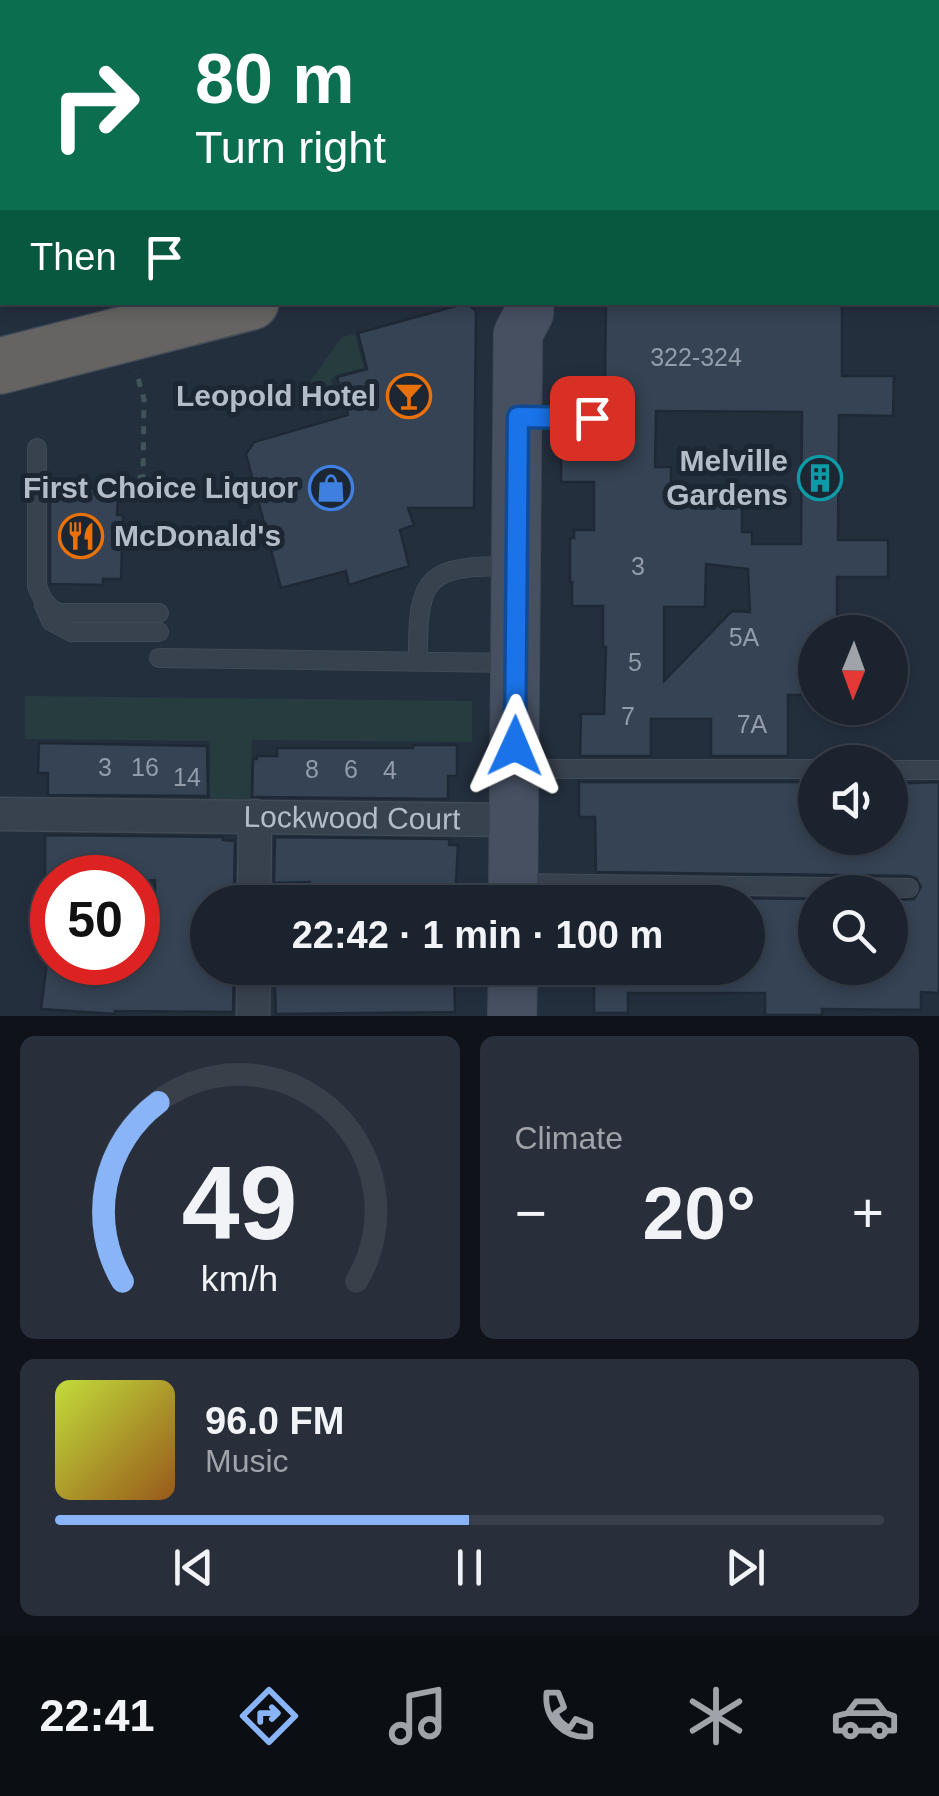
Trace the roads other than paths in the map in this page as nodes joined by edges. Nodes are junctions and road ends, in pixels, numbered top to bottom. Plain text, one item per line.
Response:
1 (239, 305) edge
2 (517, 313) edge
3 (0, 366) edge
4 (518, 417) junction
5 (592, 418) dead end
6 (37, 448) dead end
7 (516, 566) junction
8 (158, 622) dead end
9 (159, 658) dead end
10 (418, 662) junction
11 (516, 663) junction
12 (514, 768) junction
13 (798, 770) edge
14 (908, 770) edge
15 (939, 770) edge
16 (0, 814) edge
17 (255, 816) junction
18 (514, 820) junction
19 (254, 885) edge
20 (514, 885) edge
21 (910, 888) dead end
22 (765, 890) edge
23 (254, 985) edge
24 (513, 985) edge
25 (253, 1016) edge
26 (512, 1016) edge

1 - 3 highway
2 - 4 main road
4 - 5 lane
4 - 7 main road
6 - 8 lane
7 - 10 lane
7 - 11 main road
9 - 10 lane
10 - 11 lane
11 - 12 main road
12 - 13 lane
12 - 18 main road
14 - 15 lane
16 - 17 street, Lockwood Court
17 - 18 street, Lockwood Court
17 - 19 street
18 - 20 main road
21 - 22 lane
23 - 25 street
24 - 26 main road

